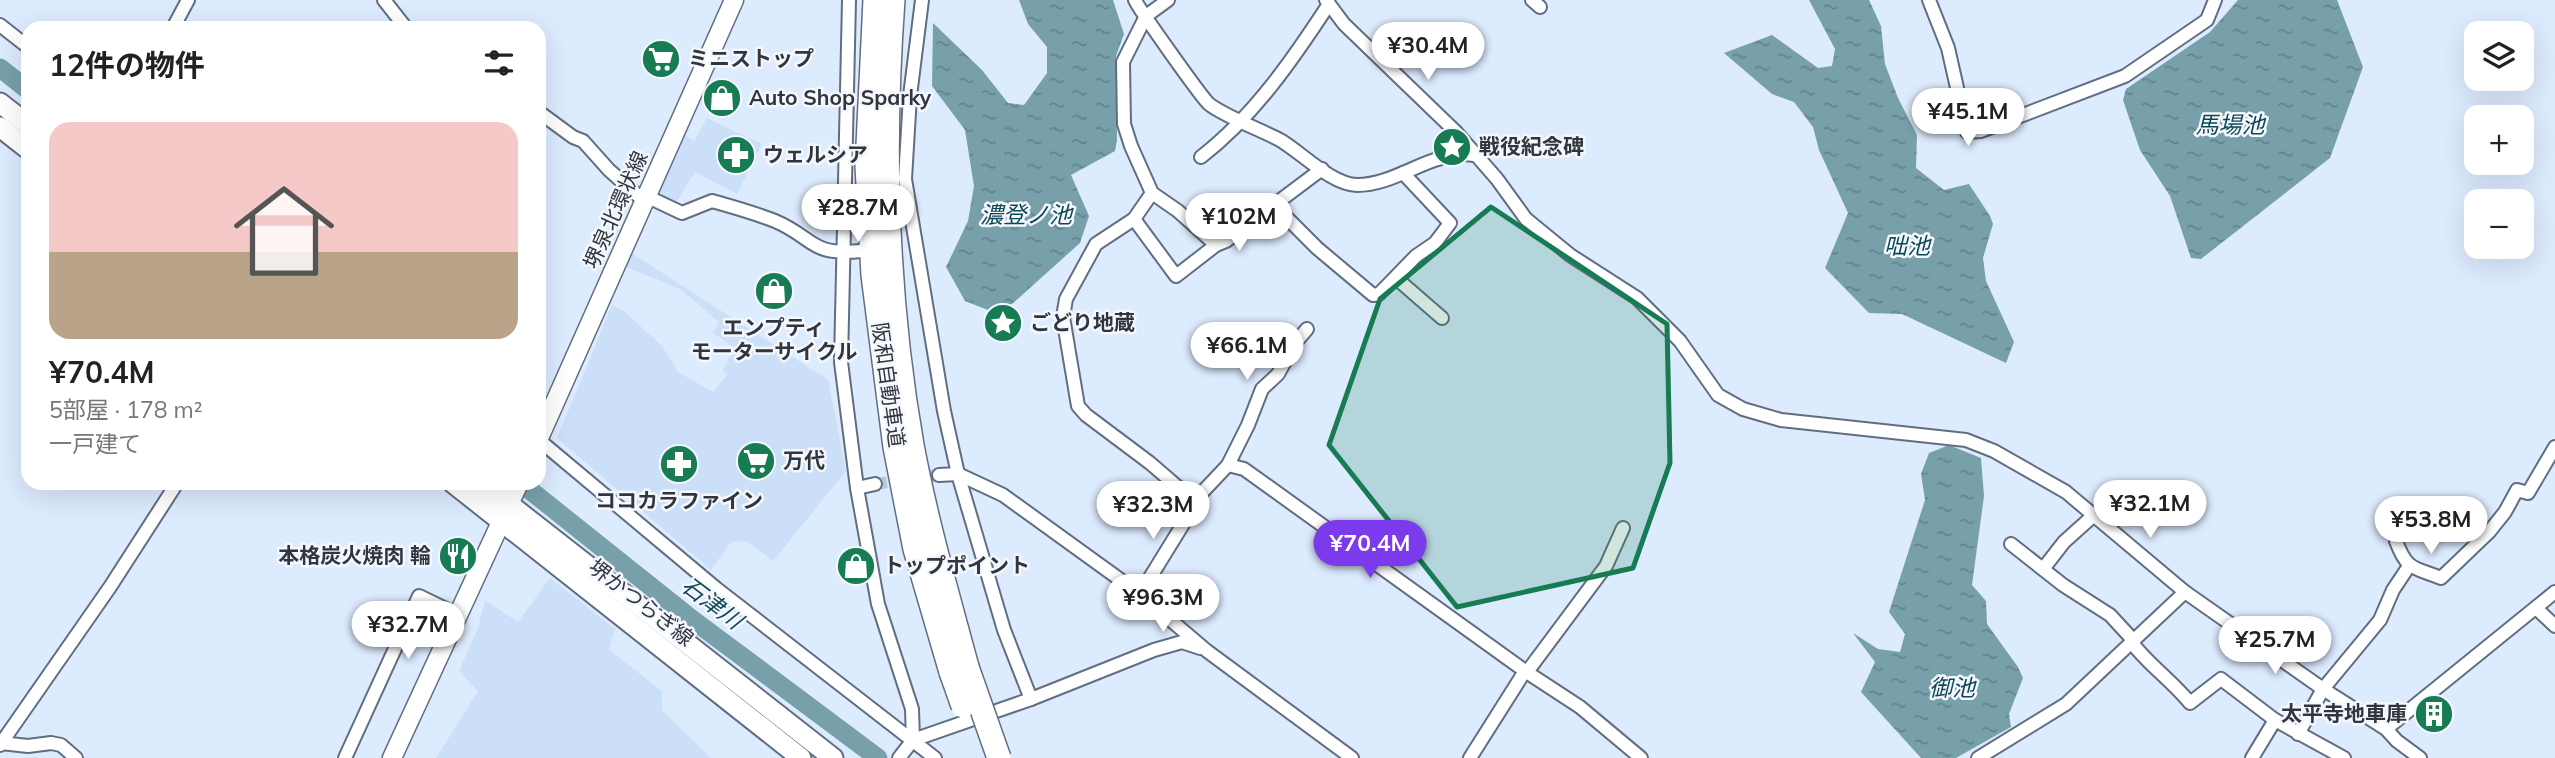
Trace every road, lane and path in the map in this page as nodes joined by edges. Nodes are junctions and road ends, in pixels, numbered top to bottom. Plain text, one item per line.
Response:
1 (188, 0) edge
2 (384, 0) edge
3 (734, 0) edge
4 (849, 0) edge
5 (876, 0) edge
6 (893, 0) edge
7 (922, 0) edge
8 (1135, 0) edge
9 (1168, 0) edge
10 (1929, 0) edge
11 (2216, 0) edge
12 (1331, 3) edge
13 (1146, 16) junction
14 (177, 21) edge
15 (400, 21) edge
16 (0, 25) edge
17 (21, 42) edge
18 (0, 103) edge
19 (546, 117) edge
20 (21, 120) edge
21 (1241, 120) junction
22 (0, 127) edge
23 (1456, 132) junction
24 (21, 144) edge
25 (1474, 155) junction
26 (1202, 157) dead end
27 (1438, 159) junction
28 (1322, 169) junction
29 (1403, 173) junction
30 (1152, 193) junction
31 (645, 198) junction
32 (1274, 205) junction
33 (1134, 219) junction
34 (1216, 245) junction
35 (917, 248) junction
36 (900, 249) dead end
37 (861, 251) dead end
38 (841, 253) junction
39 (1396, 278) junction
40 (1442, 318) dead end
41 (1307, 329) dead end
42 (546, 404) edge
43 (546, 445) edge
44 (2555, 447) edge
45 (1228, 465) junction
46 (958, 474) junction
47 (939, 475) tunnel mouth
48 (875, 484) tunnel mouth
49 (857, 488) junction
50 (172, 490) edge
51 (478, 490) edge
52 (495, 490) edge
53 (511, 499) edge
54 (1194, 501) junction
55 (2094, 515) junction
56 (1623, 528) dead end
57 (2396, 541) dead end
58 (2011, 544) dead end
59 (2409, 566) junction
60 (2043, 569) junction
61 (2185, 592) junction
62 (2555, 593) edge
63 (1140, 594) junction
64 (2536, 608) junction
65 (458, 615) junction
66 (2555, 626) edge
67 (2133, 642) junction
68 (1207, 650) junction
69 (959, 669) junction
70 (1526, 671) junction
71 (2323, 689) junction
72 (1031, 699) junction
73 (2275, 720) junction
74 (2386, 729) junction
75 (2298, 734) junction
76 (914, 740) junction
77 (1, 744) edge
78 (76, 758) edge
79 (345, 758) edge
80 (392, 758) edge
81 (801, 758) edge
82 (833, 758) edge
83 (899, 758) edge
84 (935, 758) edge
85 (983, 758) edge
86 (999, 758) edge
87 (1352, 758) edge
88 (1471, 758) edge
89 (1641, 758) edge
90 (1978, 758) edge
91 (2252, 758) edge
92 (2344, 758) edge
93 (2420, 758) edge

1 - 14 street
2 - 15 street
3 - 31 main road, 堺泉北環状線
4 - 38 street
5 - 69 highway, 阪和自動車道
6 - 69 highway, 阪和自動車道
7 - 35 street
8 - 13 street
9 - 13 street
10 - 11 street
12 - 21 street
12 - 23 street
13 - 21 street
13 - 30 street
16 - 17 street
18 - 20 main road
19 - 31 street
21 - 26 street
21 - 28 street
22 - 24 main road
23 - 25 street
23 - 27 street
25 - 27 street
25 - 55 street
27 - 29 street
28 - 29 street
28 - 32 street
29 - 39 street
30 - 33 street
30 - 34 street
31 - 38 street
31 - 42 main road, 堺泉北環状線
32 - 34 street
32 - 39 street
33 - 34 street
33 - 54 street
35 - 36 street
35 - 46 street
37 - 38 street
38 - 49 street
39 - 40 street
41 - 45 street
43 - 76 street
44 - 59 street
45 - 54 street
45 - 70 street
46 - 47 street
46 - 63 street
46 - 72 street
48 - 49 street
49 - 76 street
50 - 77 street
51 - 53 main road, 堺かつらぎ線
52 - 53 main road, 堺かつらぎ線
53 - 65 main road
53 - 81 main road, 堺かつらぎ線
53 - 82 main road, 堺かつらぎ線
54 - 63 street
55 - 60 street
55 - 61 street
56 - 70 street
57 - 59 street
58 - 60 street
59 - 71 street
60 - 67 street
61 - 67 street
61 - 71 street
62 - 64 street
63 - 68 street
64 - 66 street
64 - 74 street
65 - 79 street
65 - 80 main road
67 - 73 street
67 - 90 street
68 - 72 street
68 - 87 street
69 - 85 highway, 阪和自動車道, bridge
69 - 86 highway, 阪和自動車道, bridge
70 - 88 street
70 - 89 street
71 - 74 street
71 - 75 street
72 - 76 street
73 - 75 street
73 - 91 street
74 - 93 street
75 - 92 street
76 - 83 street
76 - 84 street
77 - 78 street

